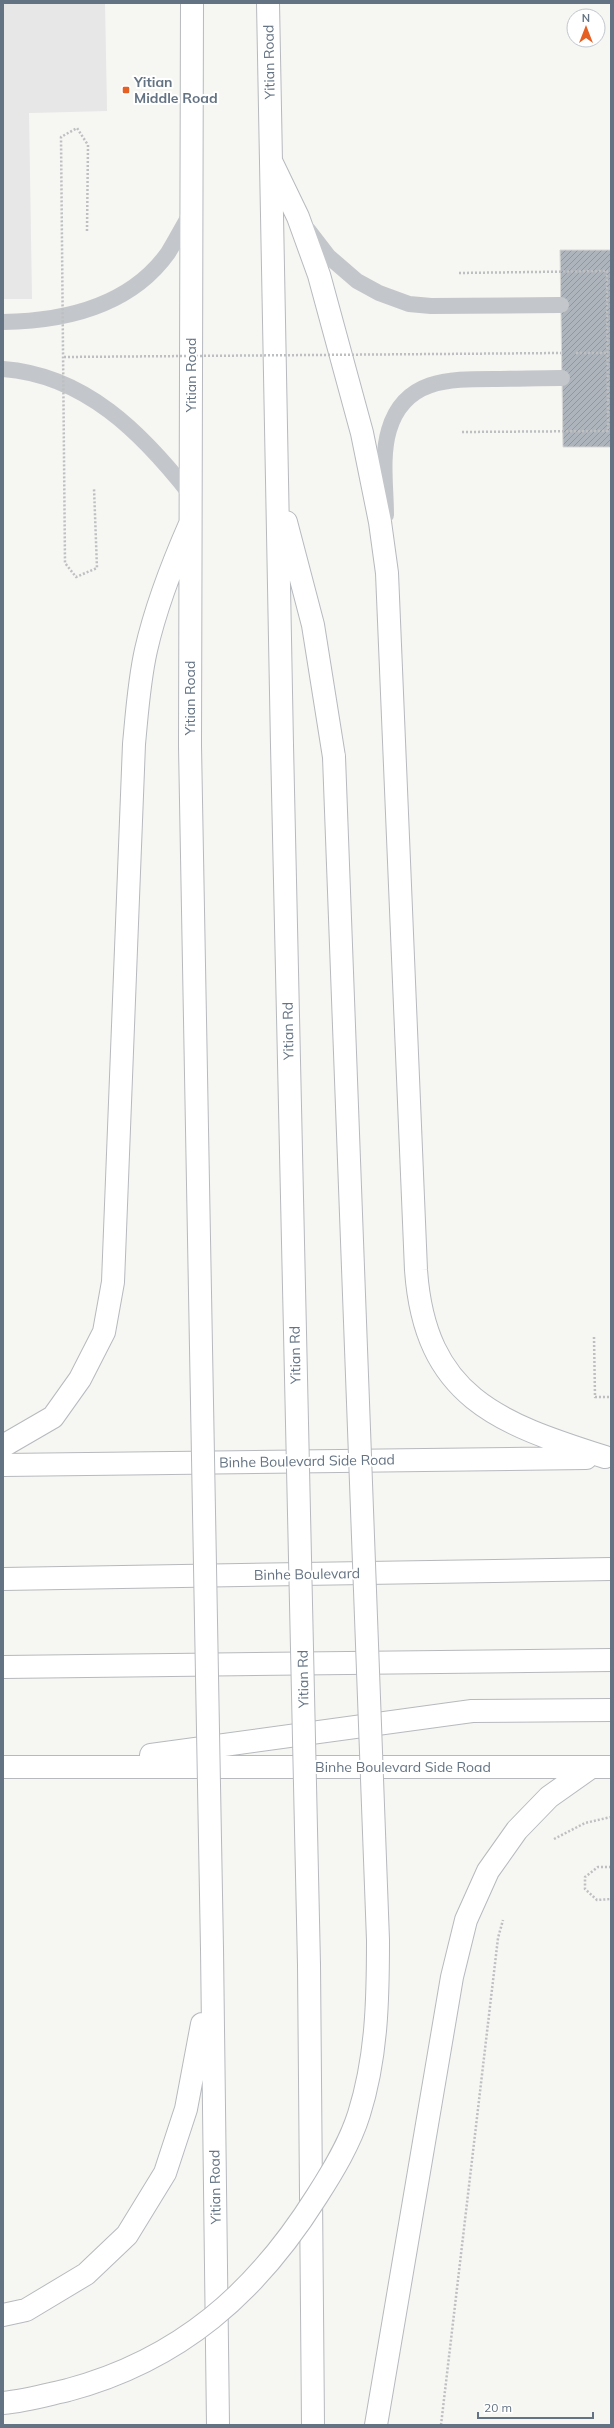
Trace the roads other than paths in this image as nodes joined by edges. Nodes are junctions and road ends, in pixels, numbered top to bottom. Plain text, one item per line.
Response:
1 (192, 3) edge
2 (268, 3) edge
3 (271, 161) junction
4 (192, 212) junction
5 (298, 217) junction
6 (561, 305) dead end
7 (3, 322) edge
8 (3, 369) edge
9 (562, 378) dead end
10 (277, 492) junction
11 (190, 494) junction
12 (190, 524) junction
13 (387, 573) junction
14 (282, 745) joint
15 (3, 1446) edge
16 (608, 1457) edge
17 (3, 1465) edge
18 (611, 1569) edge
19 (3, 1579) edge
20 (611, 1660) edge
21 (3, 1667) edge
22 (611, 1710) edge
23 (70, 1766) junction
24 (3, 1767) edge
25 (601, 1767) edge
26 (212, 1949) junction
27 (3, 2315) edge
28 (3, 2403) edge
29 (218, 2425) edge
30 (313, 2425) edge
31 (376, 2425) edge

1 - 4 main road, Yitian Road
2 - 3 main road, Yitian Road
3 - 5 main road
3 - 10 main road, Yitian Road
4 - 7 lane
4 - 11 main road, Yitian Road
5 - 6 lane
5 - 13 main road
8 - 11 lane
9 - 13 lane
10 - 14 main road, Yitian Road
10 - 28 main road, bridge
11 - 12 main road, Yitian Road
12 - 15 main road
12 - 26 main road, Yitian Road, bridge
13 - 16 main road
14 - 30 main road, Yitian Rd, bridge
16 - 17 main road, Binhe Boulevard Side Road
18 - 19 main road, Binhe Boulevard
20 - 21 main road
22 - 23 main road
23 - 24 main road, Binhe Boulevard Side Road
23 - 25 main road, Binhe Boulevard Side Road
25 - 31 main road
26 - 27 main road
26 - 29 main road, Yitian Road

